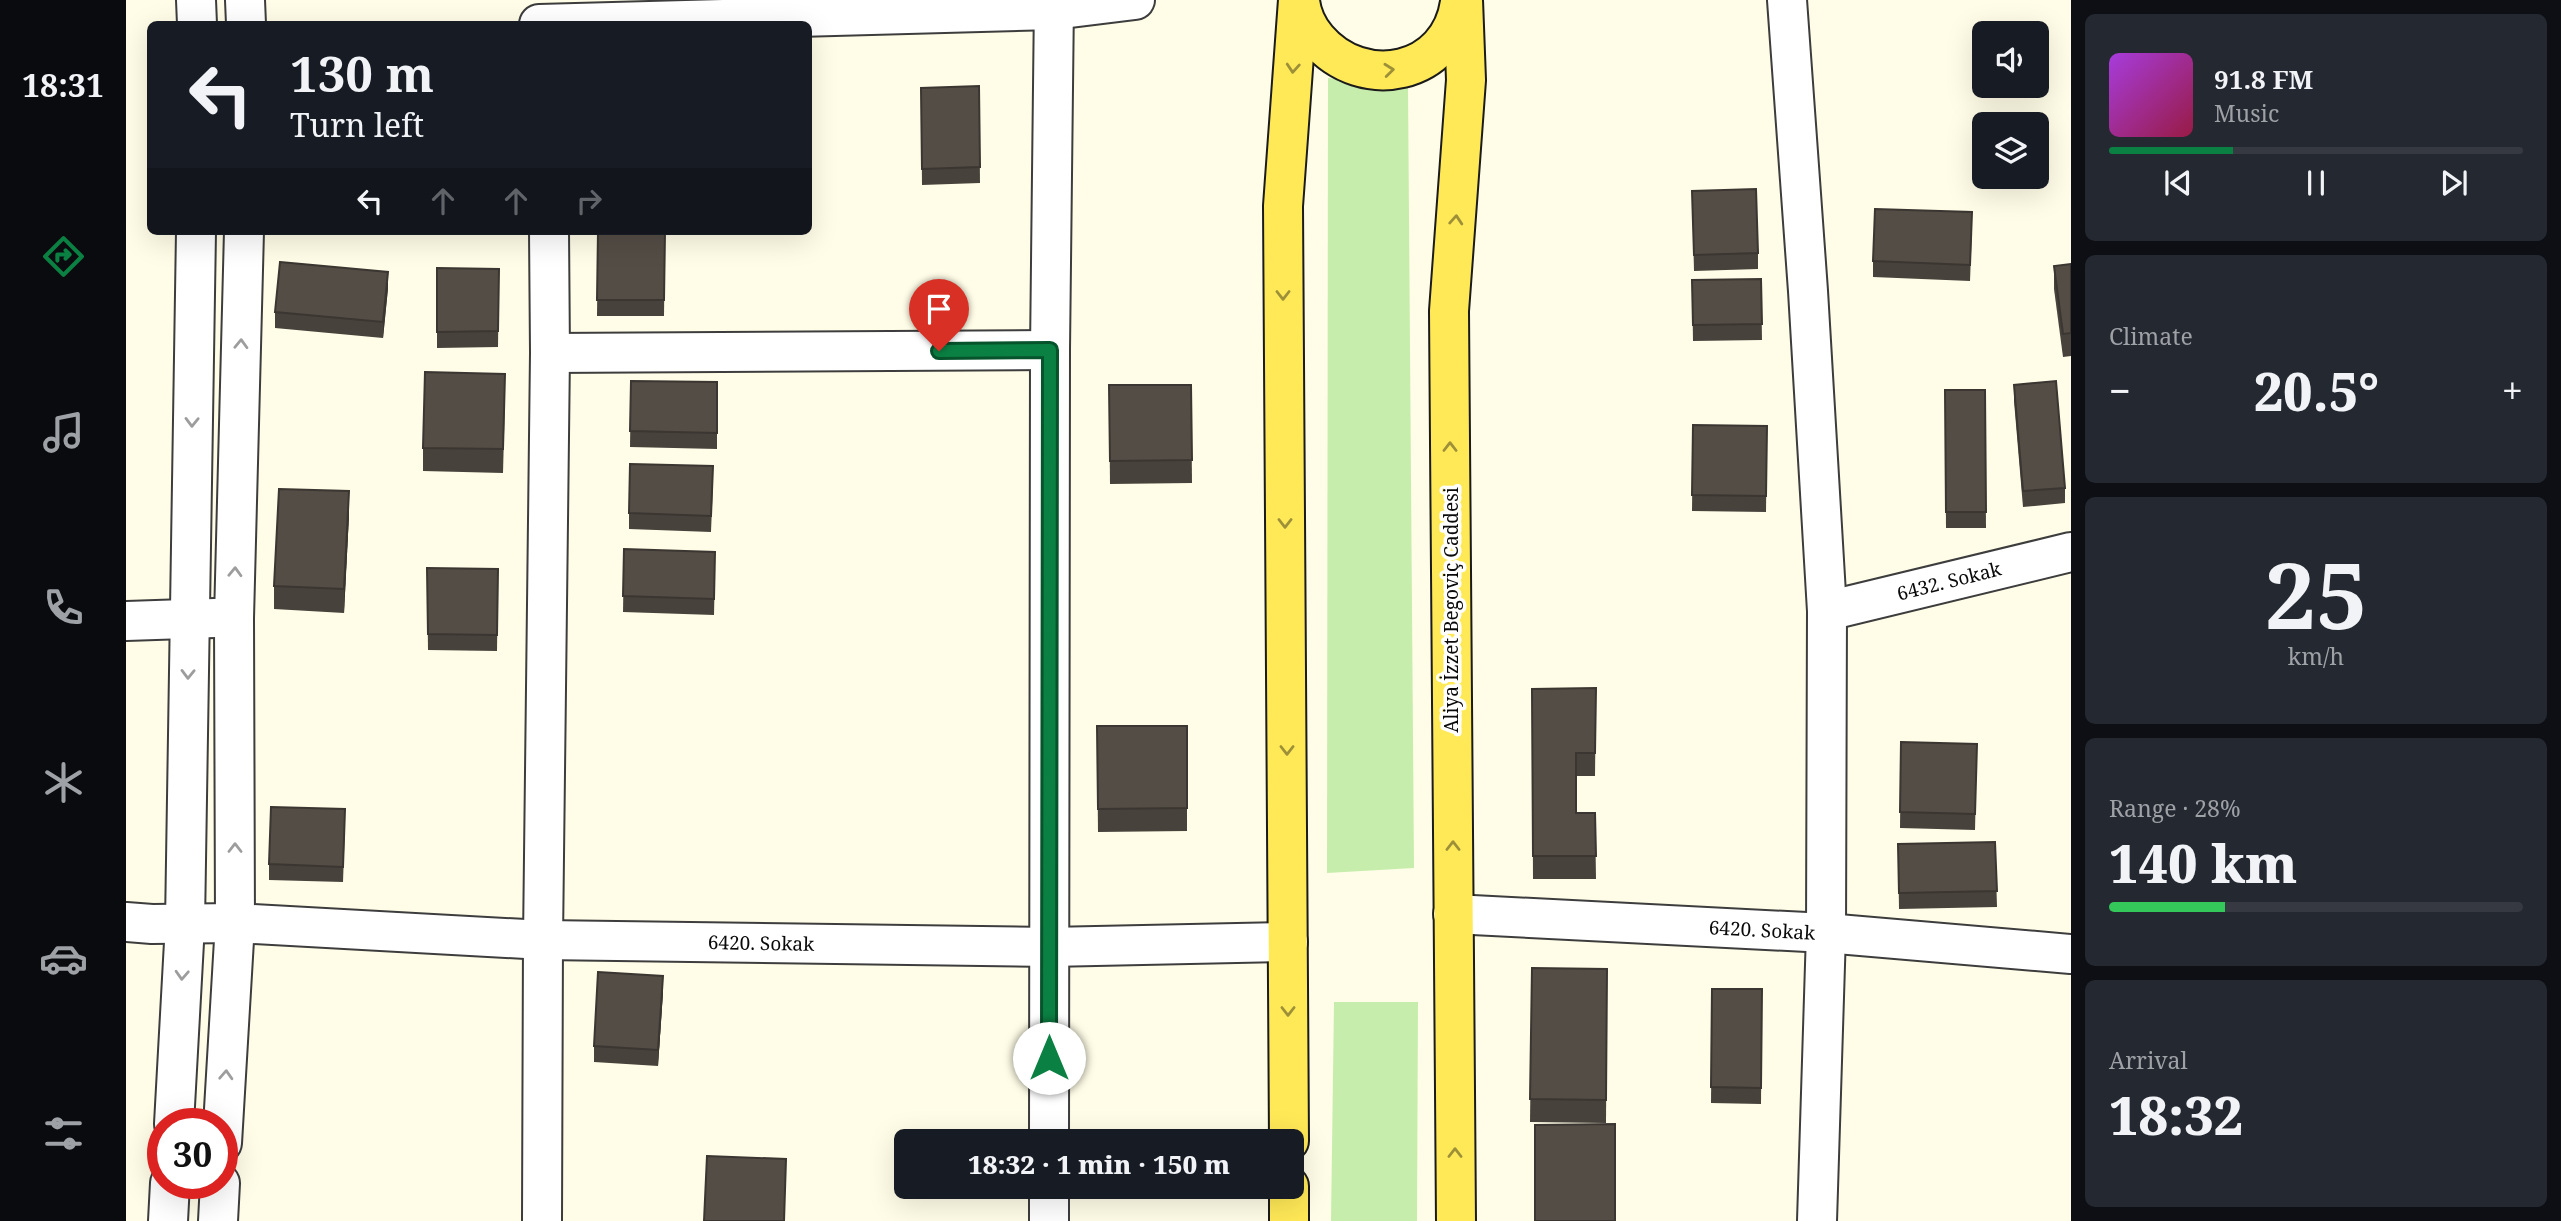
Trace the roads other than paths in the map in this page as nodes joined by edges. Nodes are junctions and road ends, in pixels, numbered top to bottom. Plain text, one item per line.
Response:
1 (196, 0) edge
2 (245, 0) edge
3 (546, 0) edge
4 (1135, 0) edge
5 (1299, 0) edge
6 (1462, 0) edge
7 (1787, 0) edge
8 (1054, 5) edge
9 (681, 10) edge
10 (197, 21) edge
11 (246, 21) edge
12 (545, 21) edge
13 (574, 21) edge
14 (196, 235) edge
15 (244, 235) edge
16 (548, 235) edge
17 (1050, 350) junction
18 (550, 353) junction
19 (2071, 552) edge
20 (1827, 611) junction
21 (234, 618) junction
22 (188, 619) junction
23 (126, 621) edge
24 (1453, 915) junction
25 (126, 922) edge
26 (235, 923) junction
27 (185, 924) junction
28 (1826, 933) junction
29 (542, 940) junction
30 (1288, 943) junction
31 (1048, 947) junction
32 (2071, 954) edge
33 (175, 1108) edge
34 (224, 1108) edge
35 (1049, 1129) edge
36 (1289, 1129) edge
37 (169, 1199) edge
38 (219, 1199) edge
39 (1049, 1199) edge
40 (1289, 1199) edge
41 (168, 1221) edge
42 (218, 1221) edge
43 (542, 1221) edge
44 (1049, 1221) edge
45 (1289, 1221) edge
46 (1456, 1221) edge
47 (1816, 1221) edge

1 - 10 street
2 - 11 street
3 - 12 street
4 - 8 street
5 -> 6 main road
5 -> 30 main road
24 -> 6 main road, Aliya İzzet Begoviç Caddesi
7 - 20 street
8 - 9 street
8 - 17 street
9 - 13 street
14 -> 22 street
21 -> 15 street
16 - 18 street
17 - 18 street
17 - 31 street
18 - 29 street
19 - 20 street, 6432. Sokak
20 - 28 street
21 - 22 street
26 -> 21 street
22 - 23 street
22 -> 27 street
24 - 28 street, 6420. Sokak
46 -> 24 main road, Aliya İzzet Begoviç Caddesi
25 - 27 street, 6420. Sokak
26 - 27 street, 6420. Sokak
26 - 29 street, 6420. Sokak
34 -> 26 street
27 -> 33 street
28 - 32 street, 6420. Sokak
28 - 47 street
29 - 31 street, 6420. Sokak
29 - 43 street
30 - 31 street, 6420. Sokak
30 -> 36 main road
31 - 35 street
37 - 41 street
38 - 42 street
39 - 44 street
40 - 45 main road

